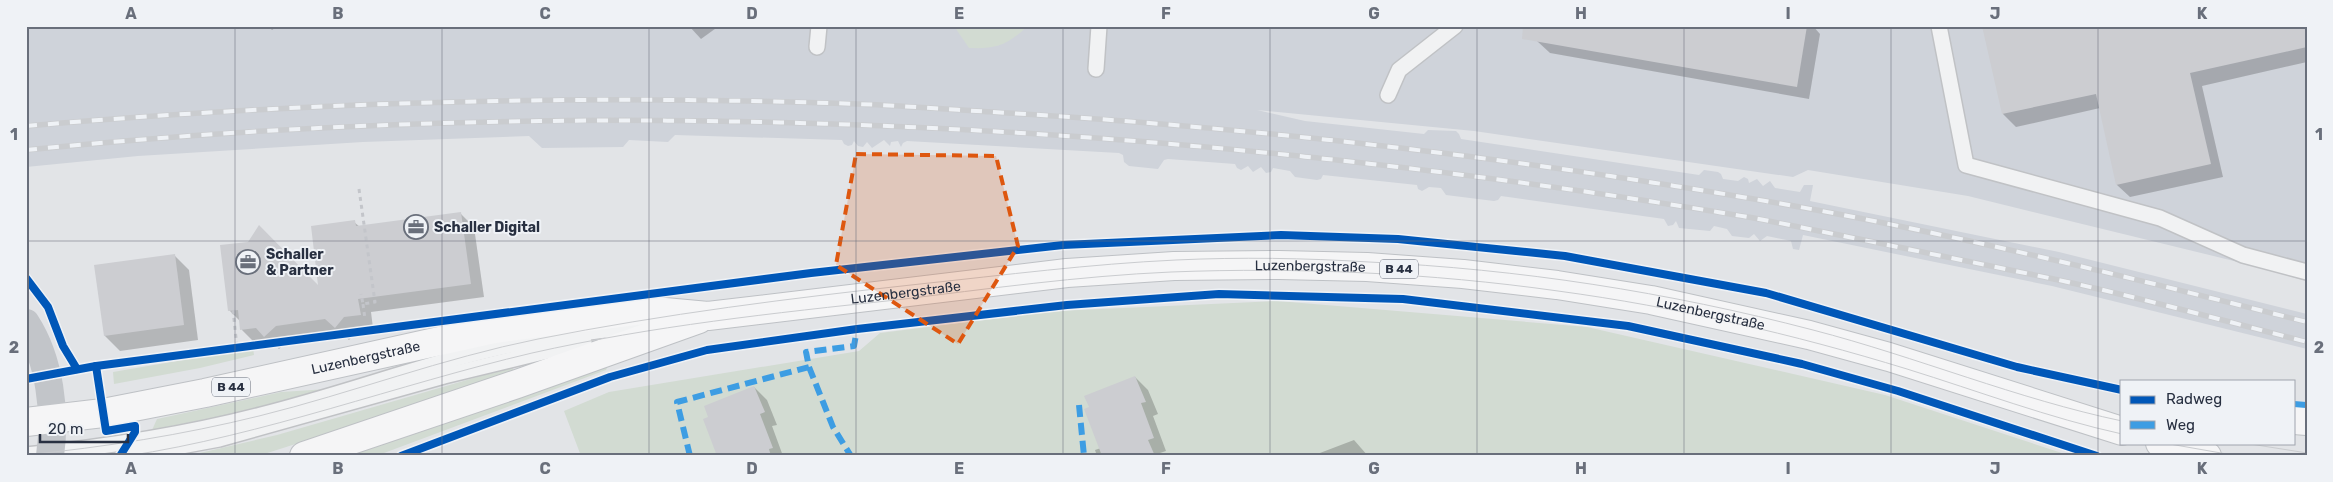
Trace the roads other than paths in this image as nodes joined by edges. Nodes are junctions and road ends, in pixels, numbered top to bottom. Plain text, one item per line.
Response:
1 (819, 26) edge
2 (1099, 26) edge
3 (1455, 26) edge
4 (1939, 26) edge
5 (817, 47) dead end
6 (1096, 69) dead end
7 (1388, 95) dead end
8 (2307, 272) edge
9 (708, 316) junction
10 (26, 324) edge
11 (2120, 416) edge
12 (2075, 417) junction
13 (39, 421) edge
14 (2120, 431) edge
15 (2164, 444) edge
16 (42, 454) edge
17 (126, 456) edge
18 (304, 456) edge
19 (2207, 456) edge

1 - 5 lane
2 - 6 lane
3 - 7 lane
4 - 8 lane
9 - 12 main road, Luzenbergstraße / B 44
9 - 13 main road, Luzenbergstraße / B 44
9 - 16 lane
9 - 17 lane
9 - 18 main road, Luzenbergstraße / B 44
10 - 13 street
11 - 12 main road, Luzenbergstraße / B 44
12 - 14 main road, Luzenbergstraße / B 44
13 - 16 street
15 - 19 main road

